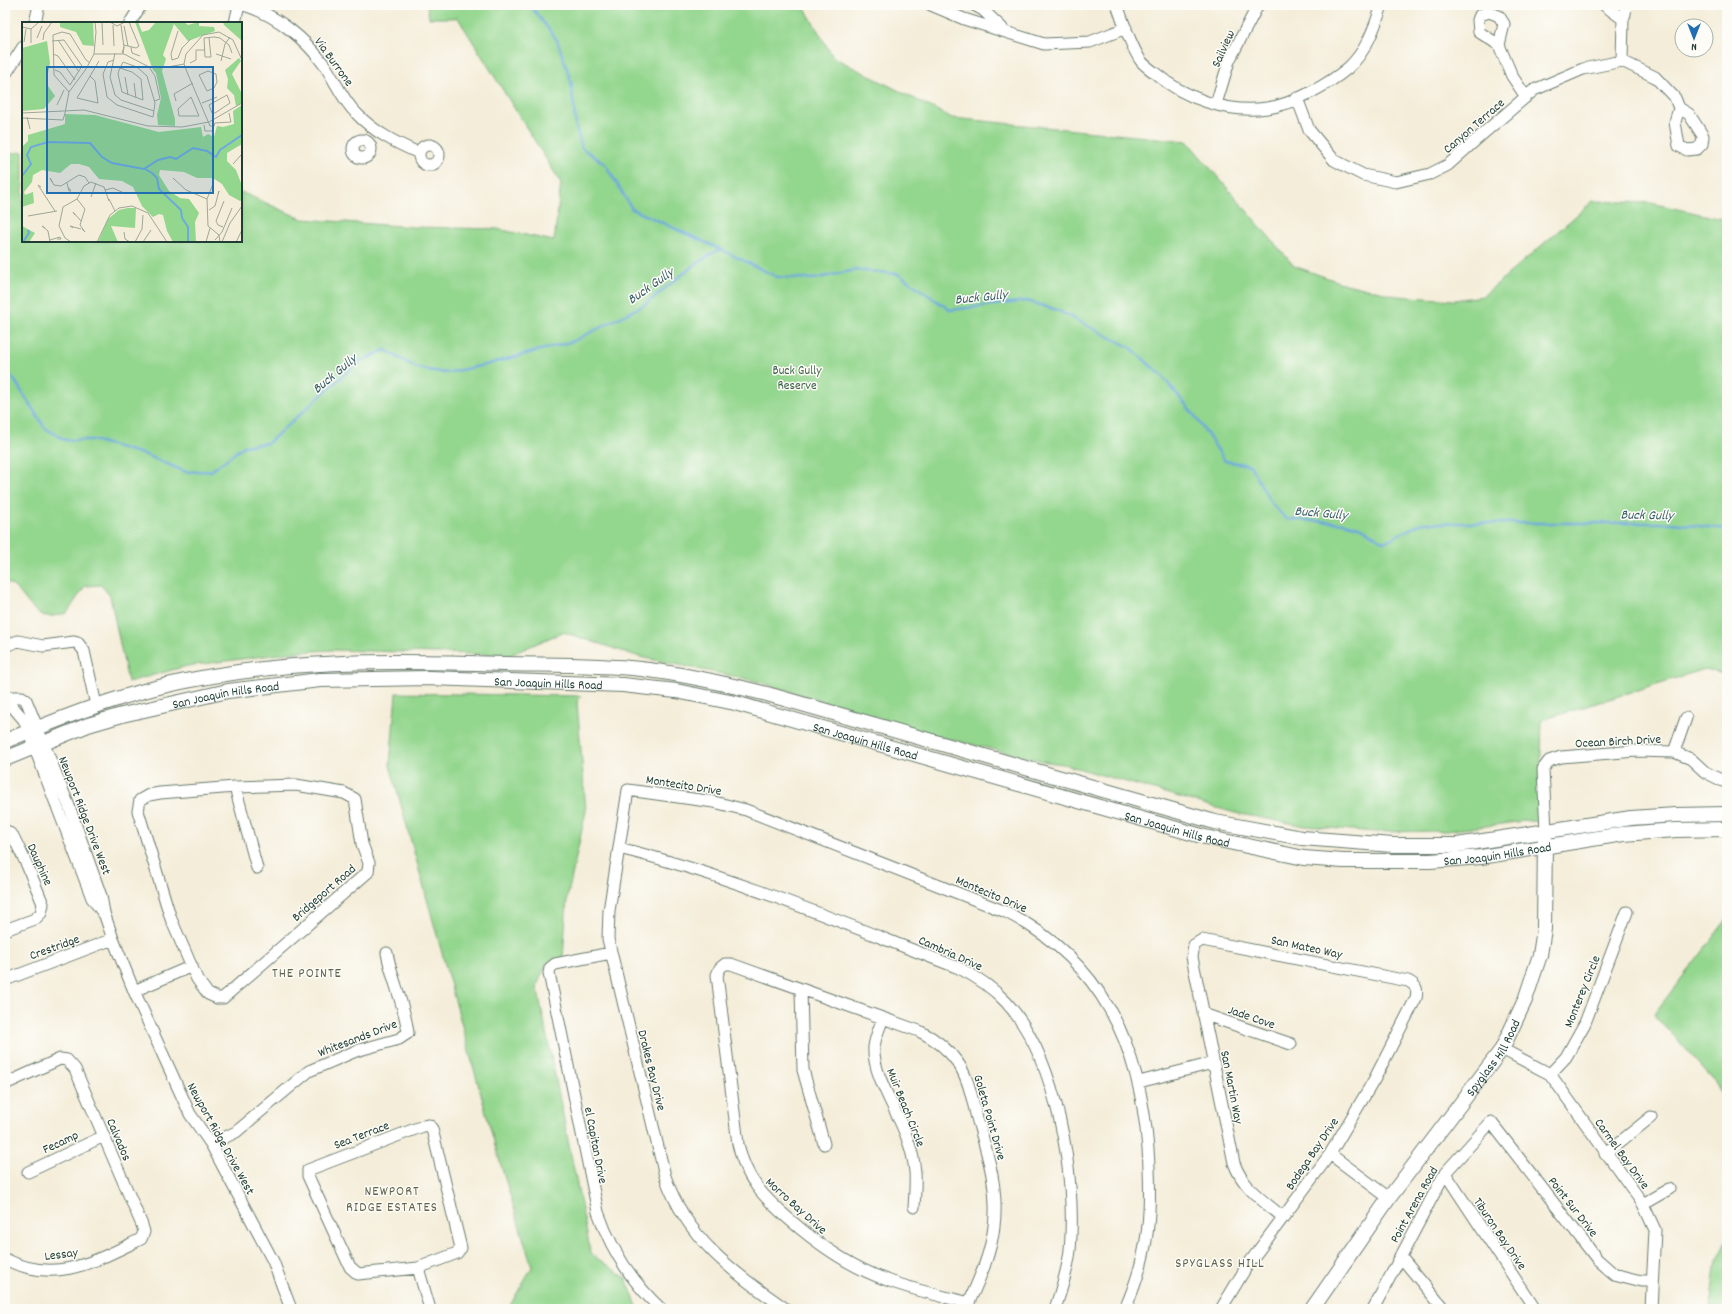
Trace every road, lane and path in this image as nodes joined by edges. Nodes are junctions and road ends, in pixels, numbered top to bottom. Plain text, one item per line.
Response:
1 (39, 5) edge
2 (141, 5) edge
3 (239, 5) edge
4 (244, 5) edge
5 (931, 5) edge
6 (974, 5) edge
7 (1117, 5) edge
8 (1258, 5) edge
9 (1382, 5) edge
10 (1604, 5) edge
11 (1626, 5) edge
12 (1623, 18) junction
13 (35, 22) edge
14 (131, 22) edge
15 (234, 22) edge
16 (1126, 28) junction
17 (1004, 30) junction
18 (1499, 45) dead end
19 (22, 49) edge
20 (1622, 61) junction
21 (5, 75) edge
22 (1526, 97) junction
23 (1298, 98) junction
24 (1216, 104) junction
25 (1679, 108) dead end
26 (377, 131) junction
27 (367, 142) dead end
28 (419, 153) dead end
29 (5, 646) edge
30 (5, 696) edge
31 (5, 705) edge
32 (96, 705) junction
33 (1686, 718) dead end
34 (33, 729) junction
35 (5, 741) edge
36 (39, 744) junction
37 (1674, 752) junction
38 (5, 759) edge
39 (1549, 761) joint
40 (1727, 783) edge
41 (235, 787) junction
42 (628, 790) joint
43 (1727, 814) edge
44 (1727, 829) edge
45 (5, 830) edge
46 (1546, 831) junction
47 (619, 848) junction
48 (1545, 848) junction
49 (257, 868) dead end
50 (1627, 912) dead end
51 (5, 930) edge
52 (113, 940) junction
53 (1194, 945) joint
54 (387, 953) dead end
55 (611, 953) junction
56 (192, 966) junction
57 (5, 980) edge
58 (718, 981) joint
59 (1414, 984) joint
60 (801, 989) junction
61 (134, 991) junction
62 (1204, 1014) junction
63 (883, 1018) junction
64 (1291, 1044) dead end
65 (1502, 1049) junction
66 (1213, 1063) junction
67 (1550, 1074) junction
68 (1139, 1082) junction
69 (5, 1084) edge
70 (1651, 1117) dead end
71 (1491, 1122) joint
72 (104, 1136) junction
73 (210, 1144) junction
74 (824, 1144) dead end
75 (1330, 1154) junction
76 (1605, 1154) junction
77 (28, 1172) dead end
78 (1445, 1173) junction
79 (1669, 1189) dead end
80 (1389, 1198) junction
81 (1643, 1204) junction
82 (914, 1207) dead end
83 (1283, 1217) junction
84 (141, 1239) joint
85 (1400, 1256) junction
86 (5, 1259) edge
87 (418, 1268) junction
88 (1652, 1281) junction
89 (968, 1306) edge
90 (291, 1309) edge
91 (430, 1309) edge
92 (661, 1309) edge
93 (786, 1309) edge
94 (1055, 1309) edge
95 (1125, 1309) edge
96 (1221, 1309) edge
97 (1312, 1309) edge
98 (1373, 1309) edge
99 (1444, 1309) edge
100 (1535, 1309) edge
101 (1651, 1309) edge

1 - 13 street
2 - 14 street
3 - 15 street
4 - 26 street, Via Burrone
5 - 17 street
6 - 17 street
7 - 16 street
8 - 24 street, Sailview
9 - 23 street
10 - 12 street
11 - 12 street
12 - 20 street
16 - 17 street
16 - 24 street
18 - 22 street
19 - 21 street
20 - 22 street, Canyon Terrace
20 - 25 street
22 - 23 street, Canyon Terrace
23 - 24 street
26 - 27 street
26 - 28 street, Via Burrone
29 - 32 street
30 - 34 street
31 - 34 street
32 - 34 main road, San Joaquin Hills Road
32 - 46 main road, San Joaquin Hills Road
33 - 37 street
34 - 35 main road, San Joaquin Hills Road
34 - 36 street, Newport Ridge Drive West
36 - 38 main road, San Joaquin Hills Road
36 - 48 main road, San Joaquin Hills Road
36 - 52 street, Newport Ridge Drive West
37 - 39 street, Ocean Birch Drive
37 - 40 street, Ocean Birch Drive
39 - 46 street, Spyglass Hill Road
41 - 49 street
41 - 56 street, Bridgeport Road
41 - 56 street, Bridgeport Road
42 - 47 street, Drakes Bay Drive
42 - 68 street, Montecito Drive
43 - 46 main road, San Joaquin Hills Road
44 - 48 main road, San Joaquin Hills Road
45 - 51 street, Dauphine
46 - 48 main road, Spyglass Hill Road
47 - 55 street, Drakes Bay Drive
47 - 94 street, Cambria Drive
48 - 65 main road, Spyglass Hill Road
50 - 67 street, Monterey Circle
52 - 57 street, Crestridge
52 - 61 street, Newport Ridge Drive West
53 - 59 street, San Mateo Way
53 - 62 street, San Martin Way
54 - 73 street, Whitesands Drive
55 - 92 street, el Capitan Drive
55 - 93 street, Drakes Bay Drive
56 - 61 street
58 - 60 street, Goleta Point Drive
58 - 89 street, Morro Bay Drive
59 - 75 street, Bodega Bay Drive
60 - 63 street, Goleta Point Drive
60 - 74 street
61 - 73 street, Newport Ridge Drive West
62 - 64 street, Jade Cove
62 - 66 street, San Martin Way
63 - 82 street, Muir Beach Circle
63 - 89 street, Goleta Point Drive
65 - 67 street, Carmel Bay Drive
65 - 80 main road, Spyglass Hill Road
66 - 68 street
66 - 83 street, San Martin Way
67 - 76 street, Carmel Bay Drive
68 - 95 street, Montecito Drive
69 - 72 street, Calvados
70 - 76 street
71 - 78 street, Point Arena Road
71 - 88 street, Point Sur Drive
72 - 77 street, Fecamp
72 - 84 street, Calvados
73 - 90 street, Newport Ridge Drive West
75 - 80 street
75 - 83 street, Bodega Bay Drive
76 - 81 street, Carmel Bay Drive
78 - 85 street, Point Arena Road
78 - 100 street, Tiburon Bay Drive
79 - 81 street
80 - 97 main road, Spyglass Hill Road
81 - 88 street, Carmel Bay Drive
83 - 96 street, Bodega Bay Drive
84 - 86 street, Lessay
85 - 98 street, Point Arena Road
85 - 99 street
87 - 87 street, Sea Terrace
87 - 91 street
88 - 101 street, Carmel Bay Drive

